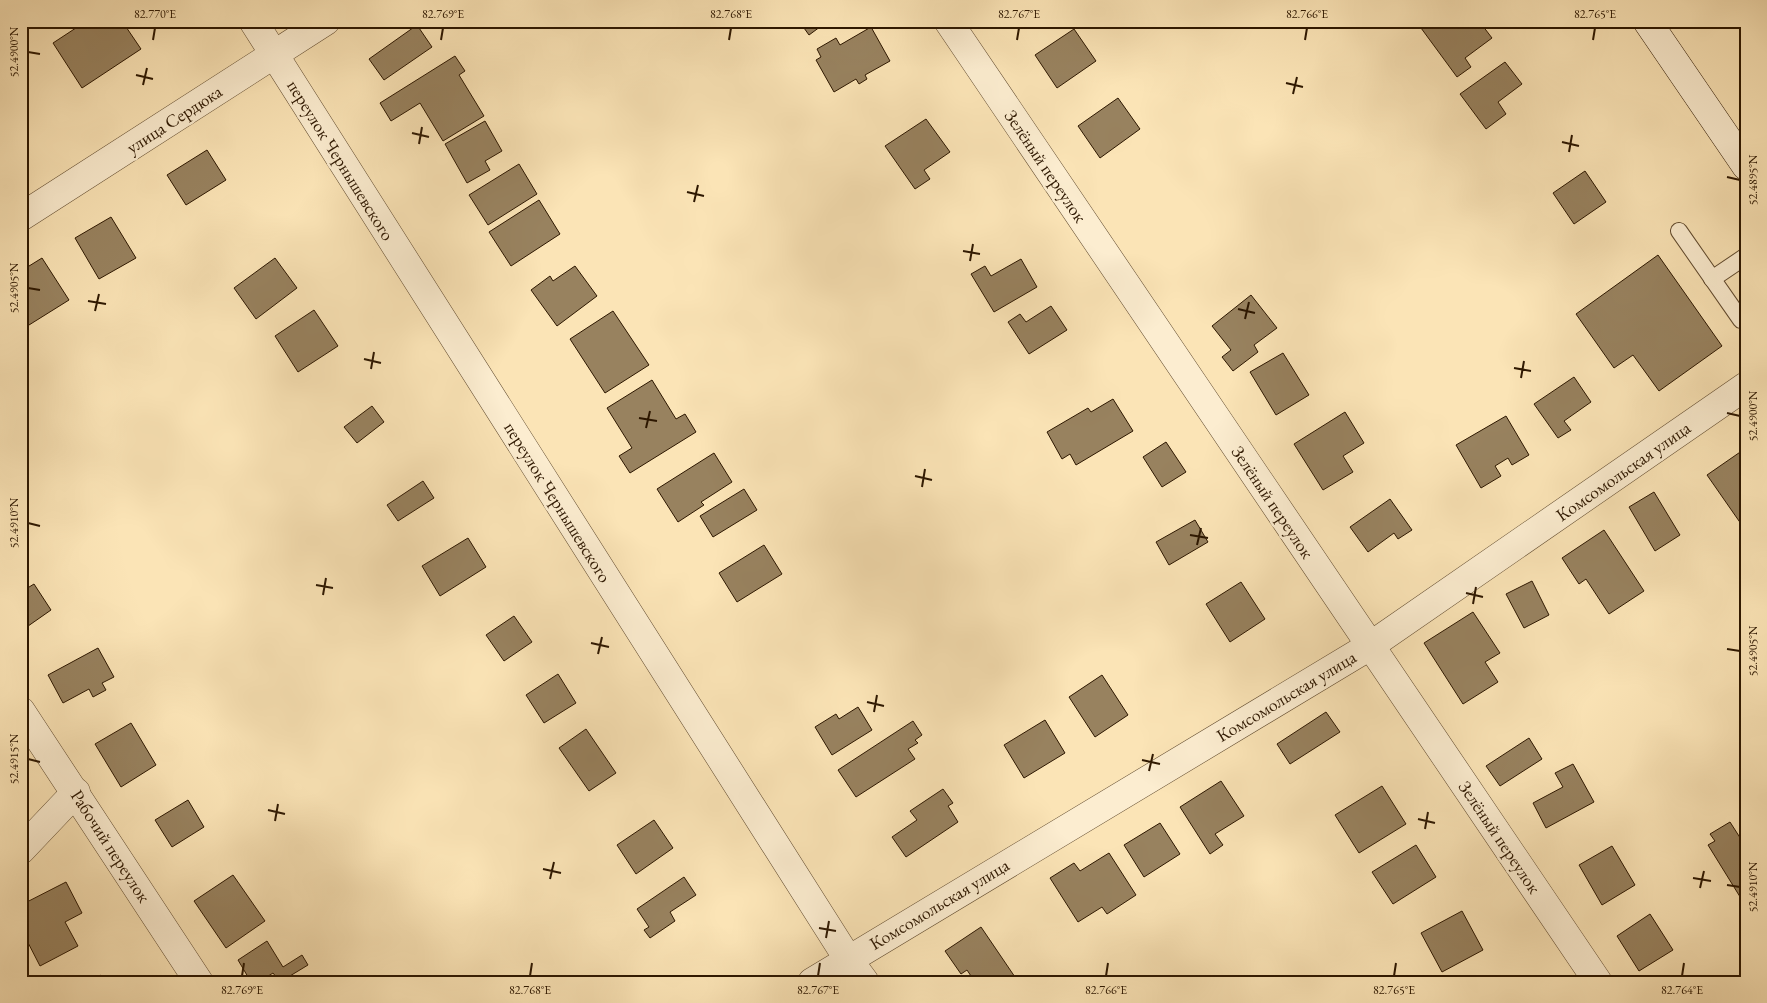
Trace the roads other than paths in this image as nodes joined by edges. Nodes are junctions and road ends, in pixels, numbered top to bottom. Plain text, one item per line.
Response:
1 (253, 21) edge
2 (326, 21) edge
3 (948, 21) edge
4 (1647, 21) edge
5 (275, 55) junction
6 (1746, 166) edge
7 (21, 217) edge
8 (1679, 231) dead end
9 (1746, 256) edge
10 (1712, 279) junction
11 (1740, 320) dead end
12 (1746, 386) edge
13 (1370, 646) junction
14 (21, 711) edge
15 (76, 792) junction
16 (21, 850) edge
17 (848, 959) junction
18 (199, 982) edge
19 (812, 982) edge
20 (864, 982) edge
21 (1598, 982) edge

1 - 5 street, переулок Чернышевского
2 - 5 street, улица Сердюка
3 - 13 street, Зелёный переулок
4 - 6 street
5 - 7 street, улица Сердюка
5 - 17 street, переулок Чернышевского
8 - 10 lane
9 - 10 lane
10 - 11 lane
12 - 13 street, Комсомольская улица
13 - 17 street, Комсомольская улица
13 - 21 street, Зелёный переулок
14 - 15 street, Рабочий переулок
15 - 16 street
15 - 18 street, Рабочий переулок
17 - 19 street, Комсомольская улица
17 - 20 street, переулок Чернышевского

